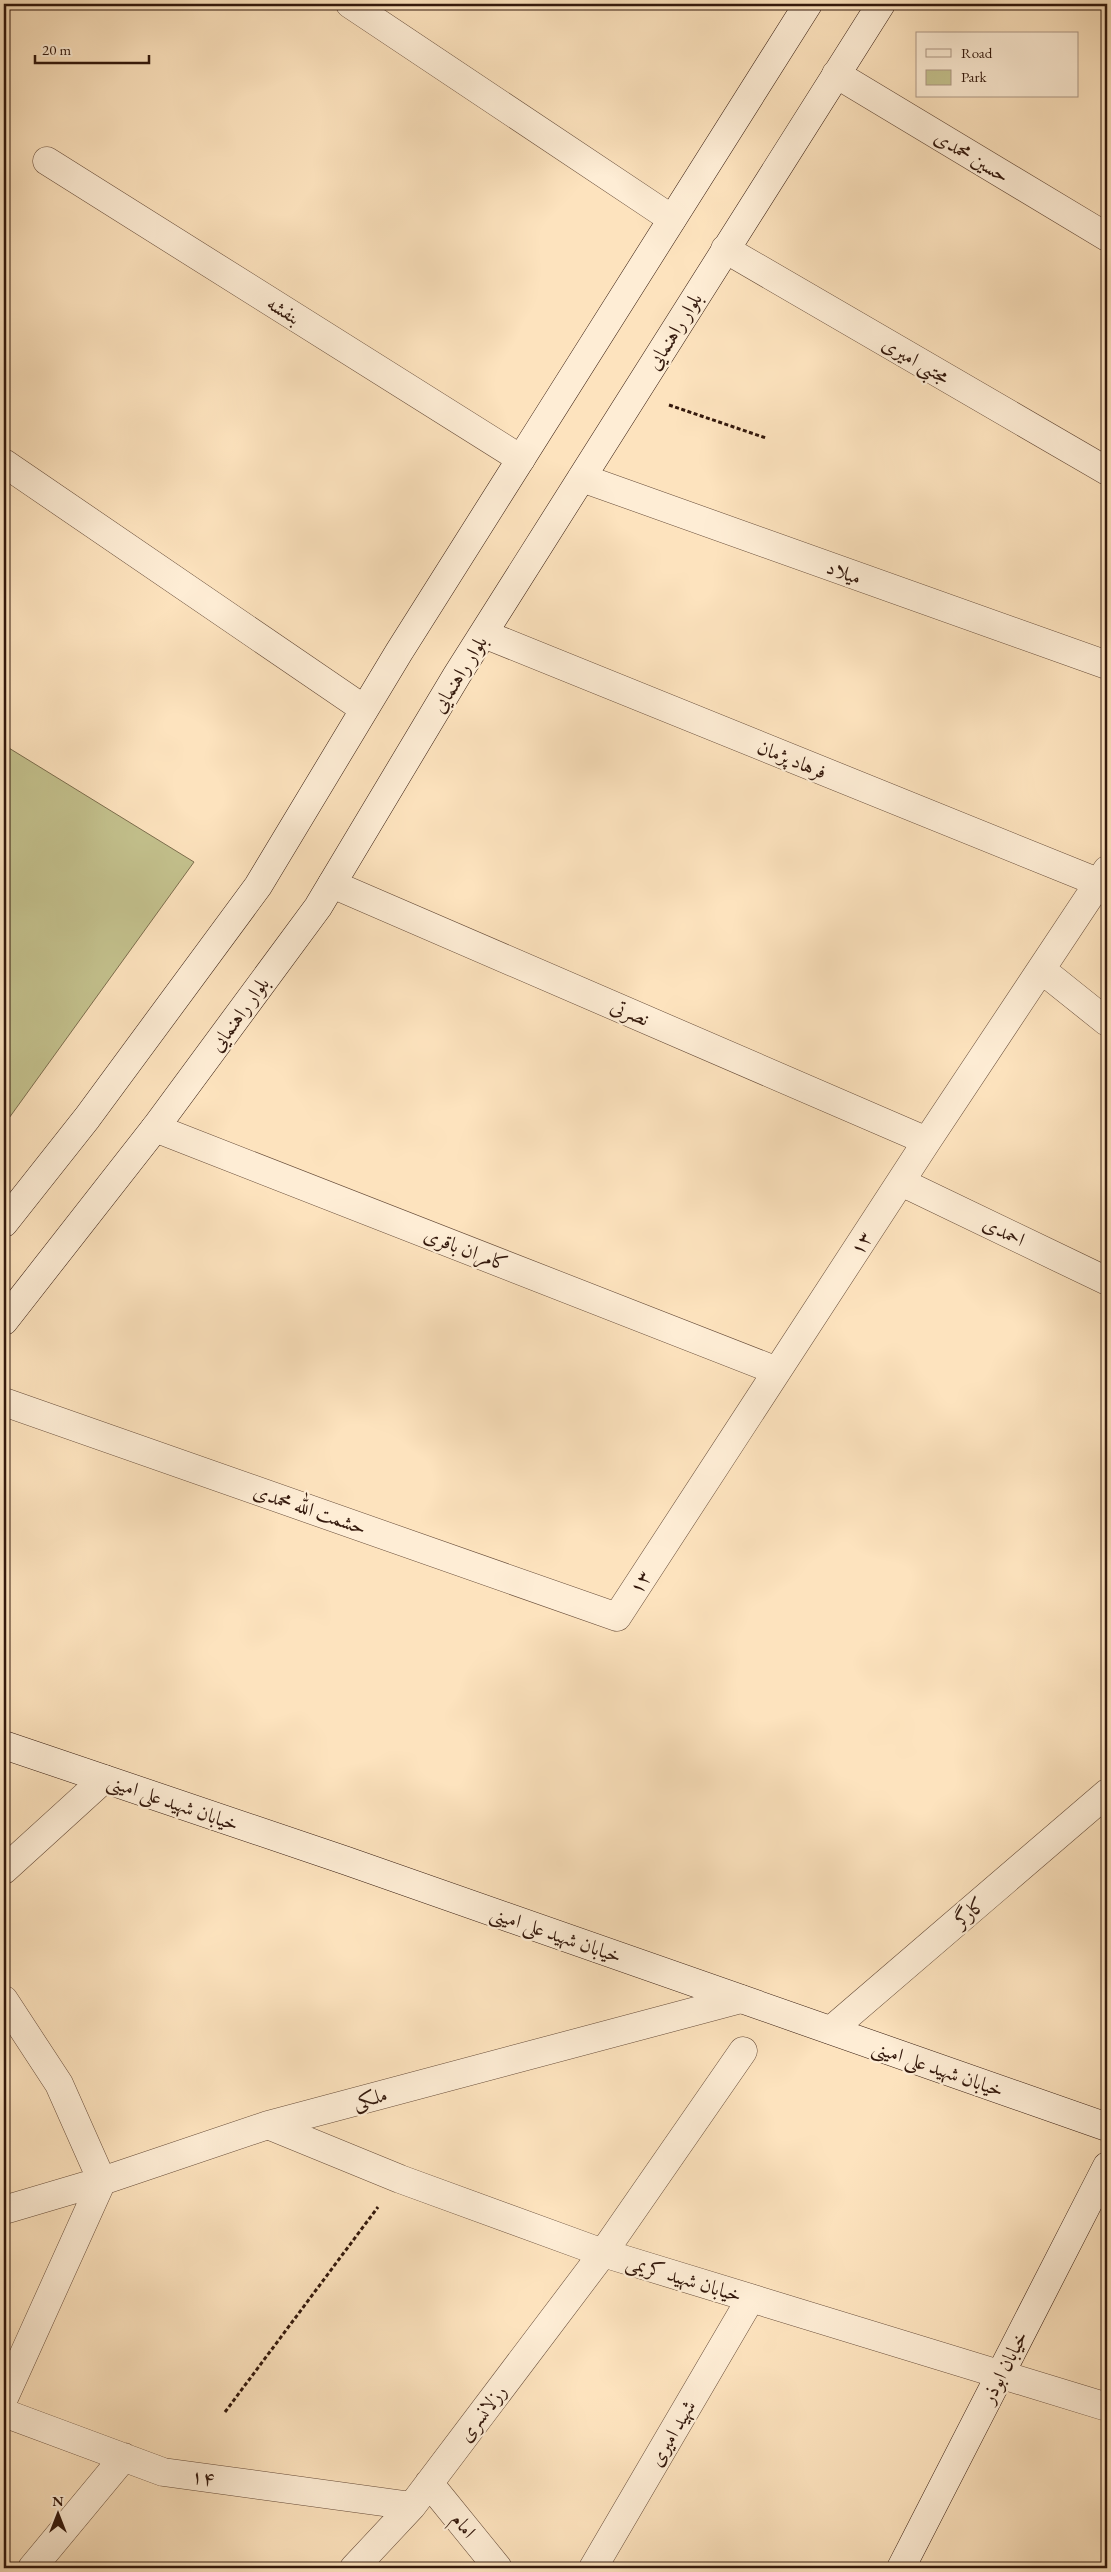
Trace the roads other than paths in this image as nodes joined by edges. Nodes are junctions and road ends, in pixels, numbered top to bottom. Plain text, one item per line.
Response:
1 (350, 4) edge
2 (808, 4) edge
3 (881, 4) edge
4 (836, 74) junction
5 (47, 161) dead end
6 (672, 219) junction
7 (1107, 237) edge
8 (725, 250) junction
9 (521, 459) junction
10 (4, 463) edge
11 (1107, 471) edge
12 (582, 478) junction
13 (484, 634) junction
14 (1107, 666) edge
15 (364, 709) junction
16 (1103, 877) edge
17 (332, 884) junction
18 (1042, 970) junction
19 (1107, 1022) edge
20 (155, 1128) junction
21 (928, 1141) junction
22 (901, 1182) junction
23 (4, 1223) edge
24 (1107, 1281) edge
25 (4, 1321) edge
26 (778, 1371) junction
27 (4, 1402) edge
28 (617, 1617) joint
29 (4, 1745) edge
30 (104, 1779) junction
31 (1107, 1793) edge
32 (4, 1870) edge
33 (741, 1999) junction
34 (4, 2000) edge
35 (831, 2030) junction
36 (743, 2051) dead end
37 (268, 2125) junction
38 (1107, 2127) edge
39 (1107, 2166) edge
40 (102, 2181) junction
41 (4, 2210) edge
42 (603, 2253) junction
43 (751, 2298) junction
44 (1001, 2374) junction
45 (4, 2398) edge
46 (1107, 2407) edge
47 (4, 2413) edge
48 (124, 2457) junction
49 (429, 2483) junction
50 (412, 2506) junction
51 (32, 2568) edge
52 (354, 2568) edge
53 (498, 2568) edge
54 (593, 2568) edge
55 (901, 2568) edge

1 - 6 street
2 - 6 street
3 - 4 street, بلوار راهنمایی
4 - 7 street, حسین محمدی
4 - 8 street, بلوار راهنمایی
5 - 9 street, بنفشه
6 - 9 street
8 - 11 street, مجتبی امیری
8 - 12 street, بلوار راهنمایی
9 - 15 street
10 - 15 street
12 - 13 street, بلوار راهنمایی
12 - 14 street, میلاد
13 - 16 street, فرهاد پژمان
13 - 17 street, بلوار راهنمایی
15 - 23 street
16 - 18 street, ۱۳
17 - 20 street, بلوار راهنمایی
17 - 21 street, نصرتی
18 - 19 street
18 - 21 street, ۱۳
20 - 25 street, بلوار راهنمایی
20 - 26 street, کامران باقری
21 - 22 street, ۱۳
22 - 24 street, احمدی
22 - 26 street, ۱۳
26 - 28 street, ۱۳
27 - 28 street, حشمت الله محمدی
29 - 30 street, خیابان شهید علی امینی
30 - 32 street
30 - 33 street, خیابان شهید علی امینی
31 - 35 street, کارگر
33 - 35 street, خیابان شهید علی امینی
33 - 37 street, ملکی
34 - 40 street
35 - 38 street, خیابان شهید علی امینی
36 - 42 street, رزلانسری
37 - 40 street, ملکی
37 - 42 street, خیابان شهید کریمی
39 - 44 street, خیابان ابوذر
40 - 41 street, ملکی
40 - 45 street
42 - 43 street, خیابان شهید کریمی
42 - 49 street, رزلانسری
43 - 44 street, خیابان شهید کریمی
43 - 54 street, شهید امیری
44 - 46 street, خیابان شهید کریمی
44 - 55 street, خیابان ابوذر
47 - 48 street, ۱۴
48 - 50 street, ۱۴
48 - 51 street
49 - 50 street, رزلانسری
49 - 53 street, امام
50 - 52 street, رزلانسری

